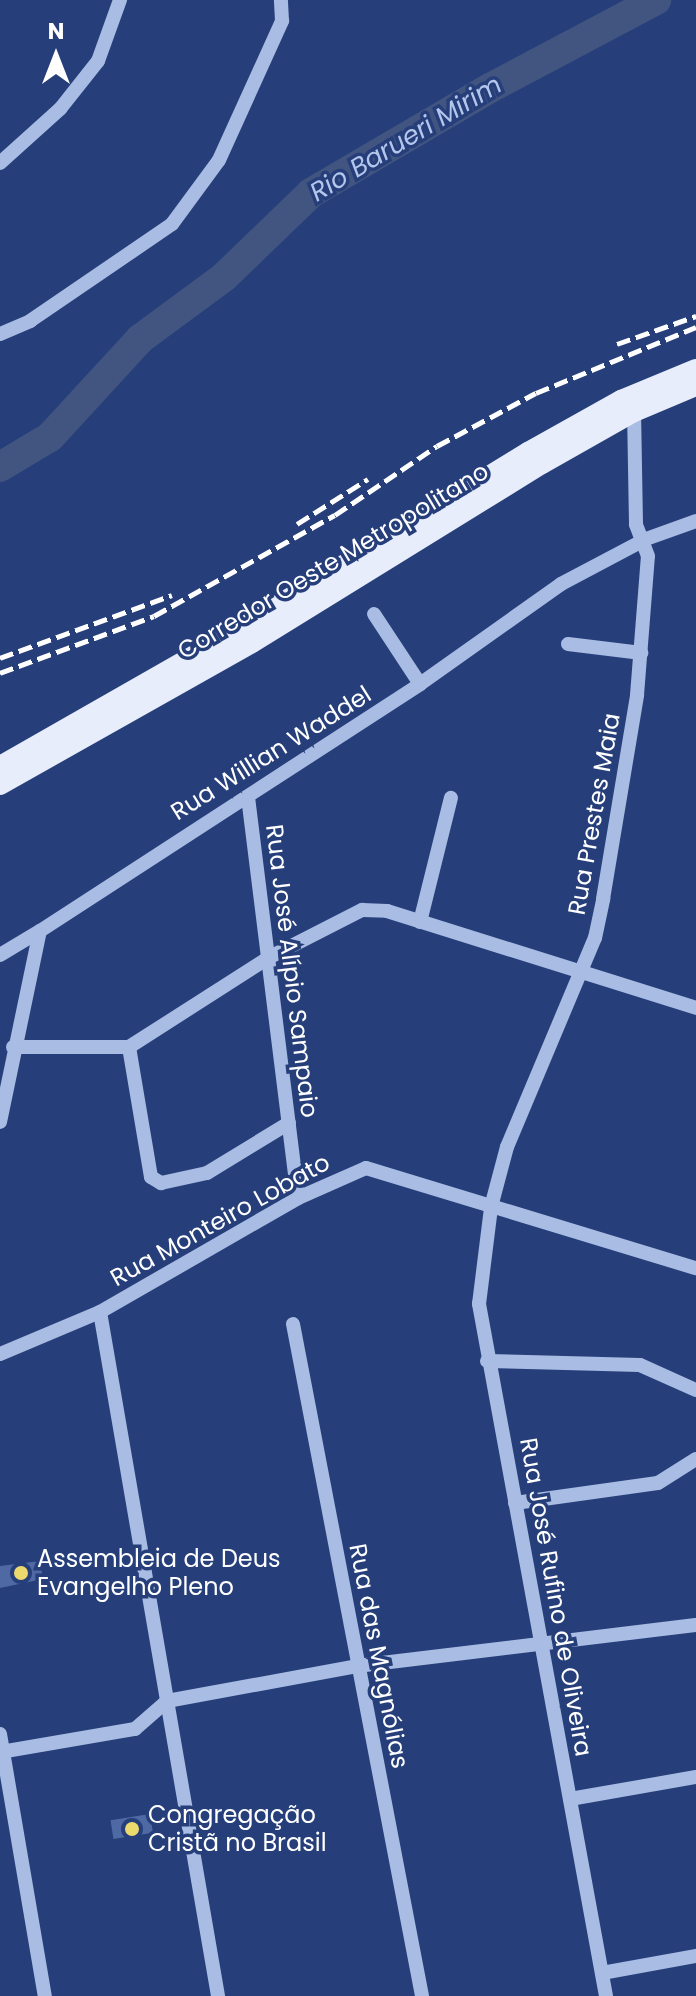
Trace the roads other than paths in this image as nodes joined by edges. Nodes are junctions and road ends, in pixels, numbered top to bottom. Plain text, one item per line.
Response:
1 (120, 0) edge
2 (281, 0) edge
3 (0, 163) edge
4 (0, 334) edge
5 (696, 369) edge
6 (696, 375) edge
7 (696, 386) edge
8 (634, 412) junction
9 (696, 521) edge
10 (646, 539) junction
11 (374, 614) dead end
12 (568, 644) dead end
13 (641, 653) junction
14 (420, 684) junction
15 (0, 766) edge
16 (0, 785) edge
17 (248, 797) junction
18 (451, 798) dead end
19 (420, 922) junction
20 (40, 931) junction
21 (0, 955) edge
22 (268, 958) junction
23 (583, 970) junction
24 (696, 1008) edge
25 (13, 1047) junction
26 (129, 1047) junction
27 (0, 1122) edge
28 (289, 1123) junction
29 (298, 1198) junction
30 (491, 1207) junction
31 (696, 1268) edge
32 (100, 1312) junction
33 (293, 1324) dead end
34 (0, 1354) edge
35 (487, 1361) junction
36 (696, 1390) edge
37 (696, 1459) edge
38 (515, 1503) junction
39 (696, 1625) edge
40 (541, 1644) junction
41 (357, 1666) junction
42 (167, 1701) junction
43 (0, 1734) edge
44 (2, 1752) edge
45 (696, 1777) edge
46 (570, 1799) junction
47 (696, 1956) edge
48 (602, 1973) junction
49 (45, 1996) edge
50 (218, 1996) edge
51 (422, 1996) edge
52 (606, 1996) edge

1 - 3 street
2 - 4 street
5 - 15 main road
6 - 8 main road
7 - 8 main road, Corredor Oeste Metropolitano
8 - 10 street, Rua Prestes Maia
8 - 16 main road, Corredor Oeste Metropolitano
9 - 10 street, Rua Willian Waddel
10 - 13 street, Rua Prestes Maia
10 - 14 street, Rua Willian Waddel
11 - 14 street
12 - 13 street
13 - 23 street, Rua Prestes Maia
14 - 17 street, Rua Willian Waddel
17 - 20 street, Rua Willian Waddel
17 - 22 street, Rua José Alípio Sampaio
18 - 19 street
19 - 22 street
19 - 23 street
20 - 21 street, Rua Willian Waddel
20 - 25 street
22 - 26 street
22 - 28 street, Rua José Alípio Sampaio
23 - 24 street
23 - 30 street, Rua Prestes Maia
25 - 26 street
25 - 27 street
26 - 28 street
28 - 29 street, Rua José Alípio Sampaio
29 - 30 street, Rua Monteiro Lobato
29 - 32 street, Rua Monteiro Lobato
30 - 31 street, Rua Monteiro Lobato
30 - 35 street, Rua José Rufino de Oliveira
32 - 34 street, Rua Monteiro Lobato
32 - 42 street
33 - 41 street, Rua das Magnólias
35 - 36 street
35 - 38 street, Rua José Rufino de Oliveira
37 - 38 street
38 - 40 street, Rua José Rufino de Oliveira
39 - 40 street
40 - 41 street
40 - 46 street, Rua José Rufino de Oliveira
41 - 42 street
41 - 51 street, Rua das Magnólias
42 - 44 street
42 - 50 street
43 - 44 street
44 - 49 street
45 - 46 street
46 - 48 street, Rua José Rufino de Oliveira
47 - 48 street
48 - 52 street, Rua José Rufino de Oliveira

